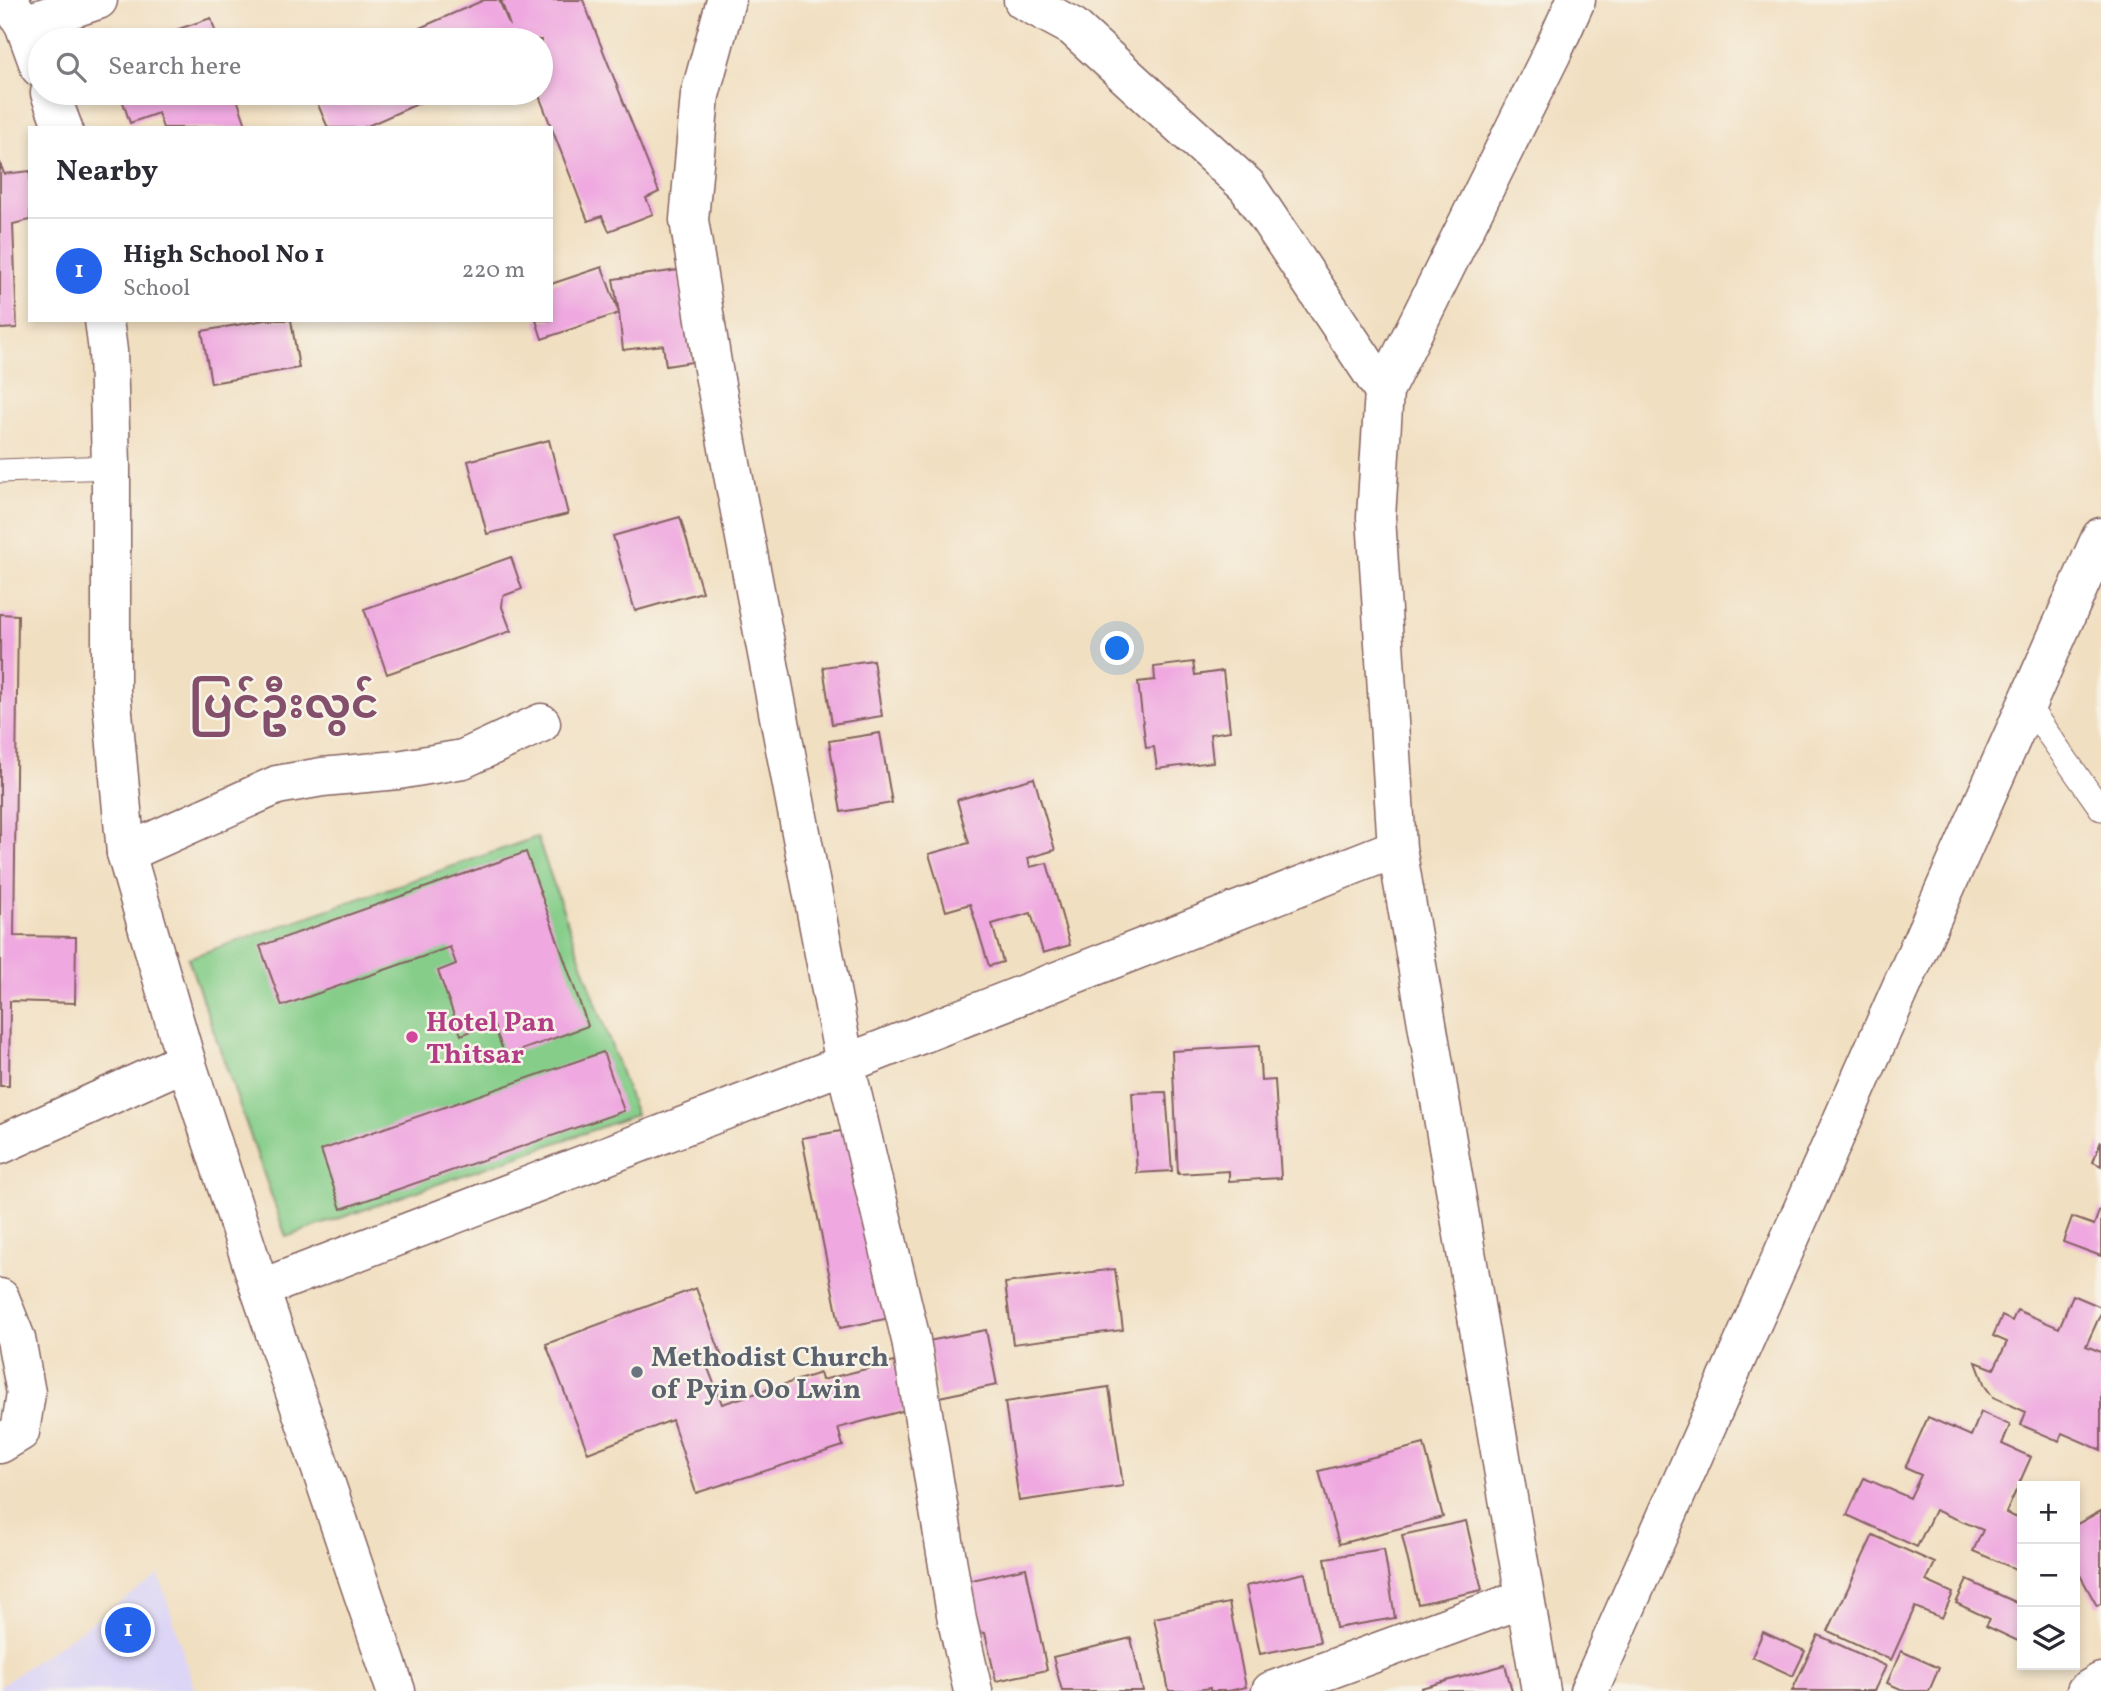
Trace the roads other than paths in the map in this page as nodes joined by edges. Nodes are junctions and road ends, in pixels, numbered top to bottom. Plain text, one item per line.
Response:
1 (98, 0) edge
2 (726, 0) edge
3 (1023, 0) edge
4 (1576, 0) edge
5 (16, 12) edge
6 (28, 40) edge
7 (54, 105) edge
8 (62, 126) edge
9 (104, 322) edge
10 (1384, 391) junction
11 (111, 467) junction
12 (0, 471) edge
13 (2101, 537) edge
14 (2027, 704) junction
15 (541, 723) dead end
16 (2101, 809) edge
17 (1397, 848) junction
18 (126, 853) junction
19 (186, 1061) junction
20 (845, 1064) junction
21 (0, 1145) edge
22 (260, 1289) junction
23 (0, 1298) edge
24 (0, 1444) edge
25 (1525, 1598) junction
26 (2101, 1682) edge
27 (396, 1691) edge
28 (973, 1691) edge
29 (1271, 1691) edge
30 (1541, 1691) edge
31 (1590, 1691) edge
32 (2086, 1691) edge

1 - 5 street
2 - 20 street
3 - 10 street
4 - 10 street
5 - 6 street
7 - 8 street
9 - 11 street
10 - 17 street
11 - 12 lane
11 - 18 street
13 - 14 street
14 - 16 lane
14 - 31 street
15 - 18 street
17 - 20 street
17 - 25 street
18 - 19 street
19 - 21 street
19 - 22 street
20 - 22 street
20 - 28 street
22 - 27 street
23 - 24 street
25 - 29 street
25 - 30 street
26 - 32 street

